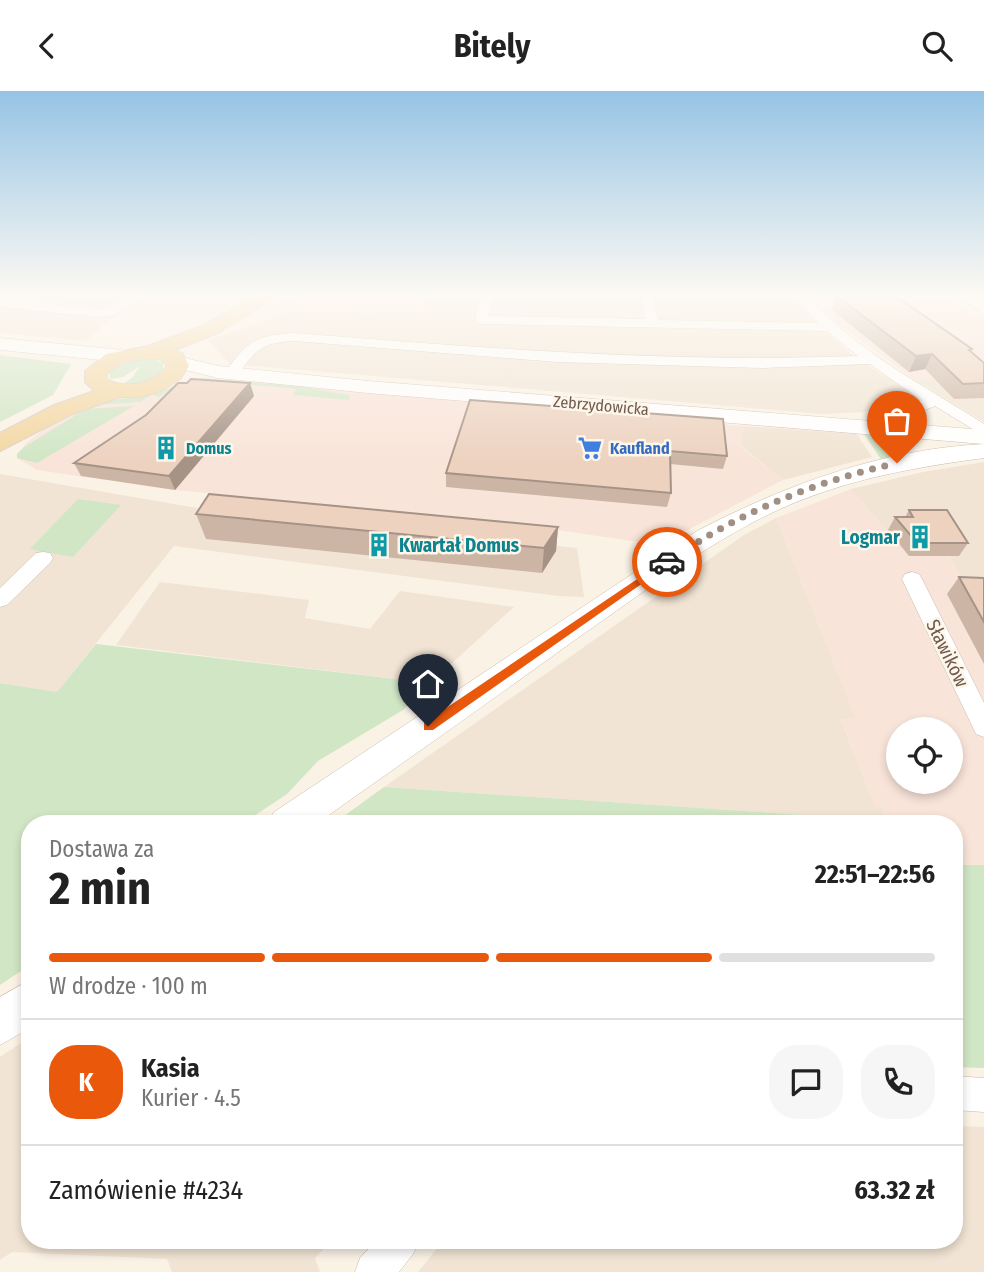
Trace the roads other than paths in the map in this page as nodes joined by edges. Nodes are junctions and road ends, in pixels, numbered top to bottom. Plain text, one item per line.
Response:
1 (1, 351) edge
2 (72, 351) edge
3 (184, 351) edge
4 (246, 351) edge
5 (474, 351) edge
6 (865, 351) edge
7 (151, 352) joint
8 (122, 356) junction
9 (877, 360) junction
10 (173, 367) junction
11 (225, 372) junction
12 (96, 375) junction
13 (119, 390) junction
14 (922, 391) junction
15 (62, 410) junction
16 (891, 429) junction
17 (984, 431) edge
18 (984, 437) edge
19 (0, 443) edge
20 (984, 451) edge
21 (912, 460) junction
22 (43, 558) dead end
23 (912, 579) dead end
24 (0, 600) edge
25 (984, 727) edge
26 (300, 815) edge
27 (21, 1008) edge
28 (0, 1023) edge
29 (963, 1094) edge
30 (984, 1095) edge
31 (393, 1249) edge
32 (374, 1272) edge

1 - 12 street
2 - 8 street
3 - 10 main road
4 - 11 street
5 - 9 street
6 - 9 street
7 - 8 main road
7 - 10 main road
8 - 12 main road
9 - 14 street
10 - 11 street, Zebrzydowicka
10 - 13 main road
11 - 16 street, Zebrzydowicka
12 - 13 main road
12 - 15 main road
13 - 15 main road
14 - 16 street
14 - 17 street
15 - 19 main road
16 - 18 street, Zebrzydowicka
16 - 21 street
20 - 21 street
21 - 26 street
22 - 24 street
23 - 25 street, Sławików
27 - 28 street
29 - 30 street
31 - 32 street

